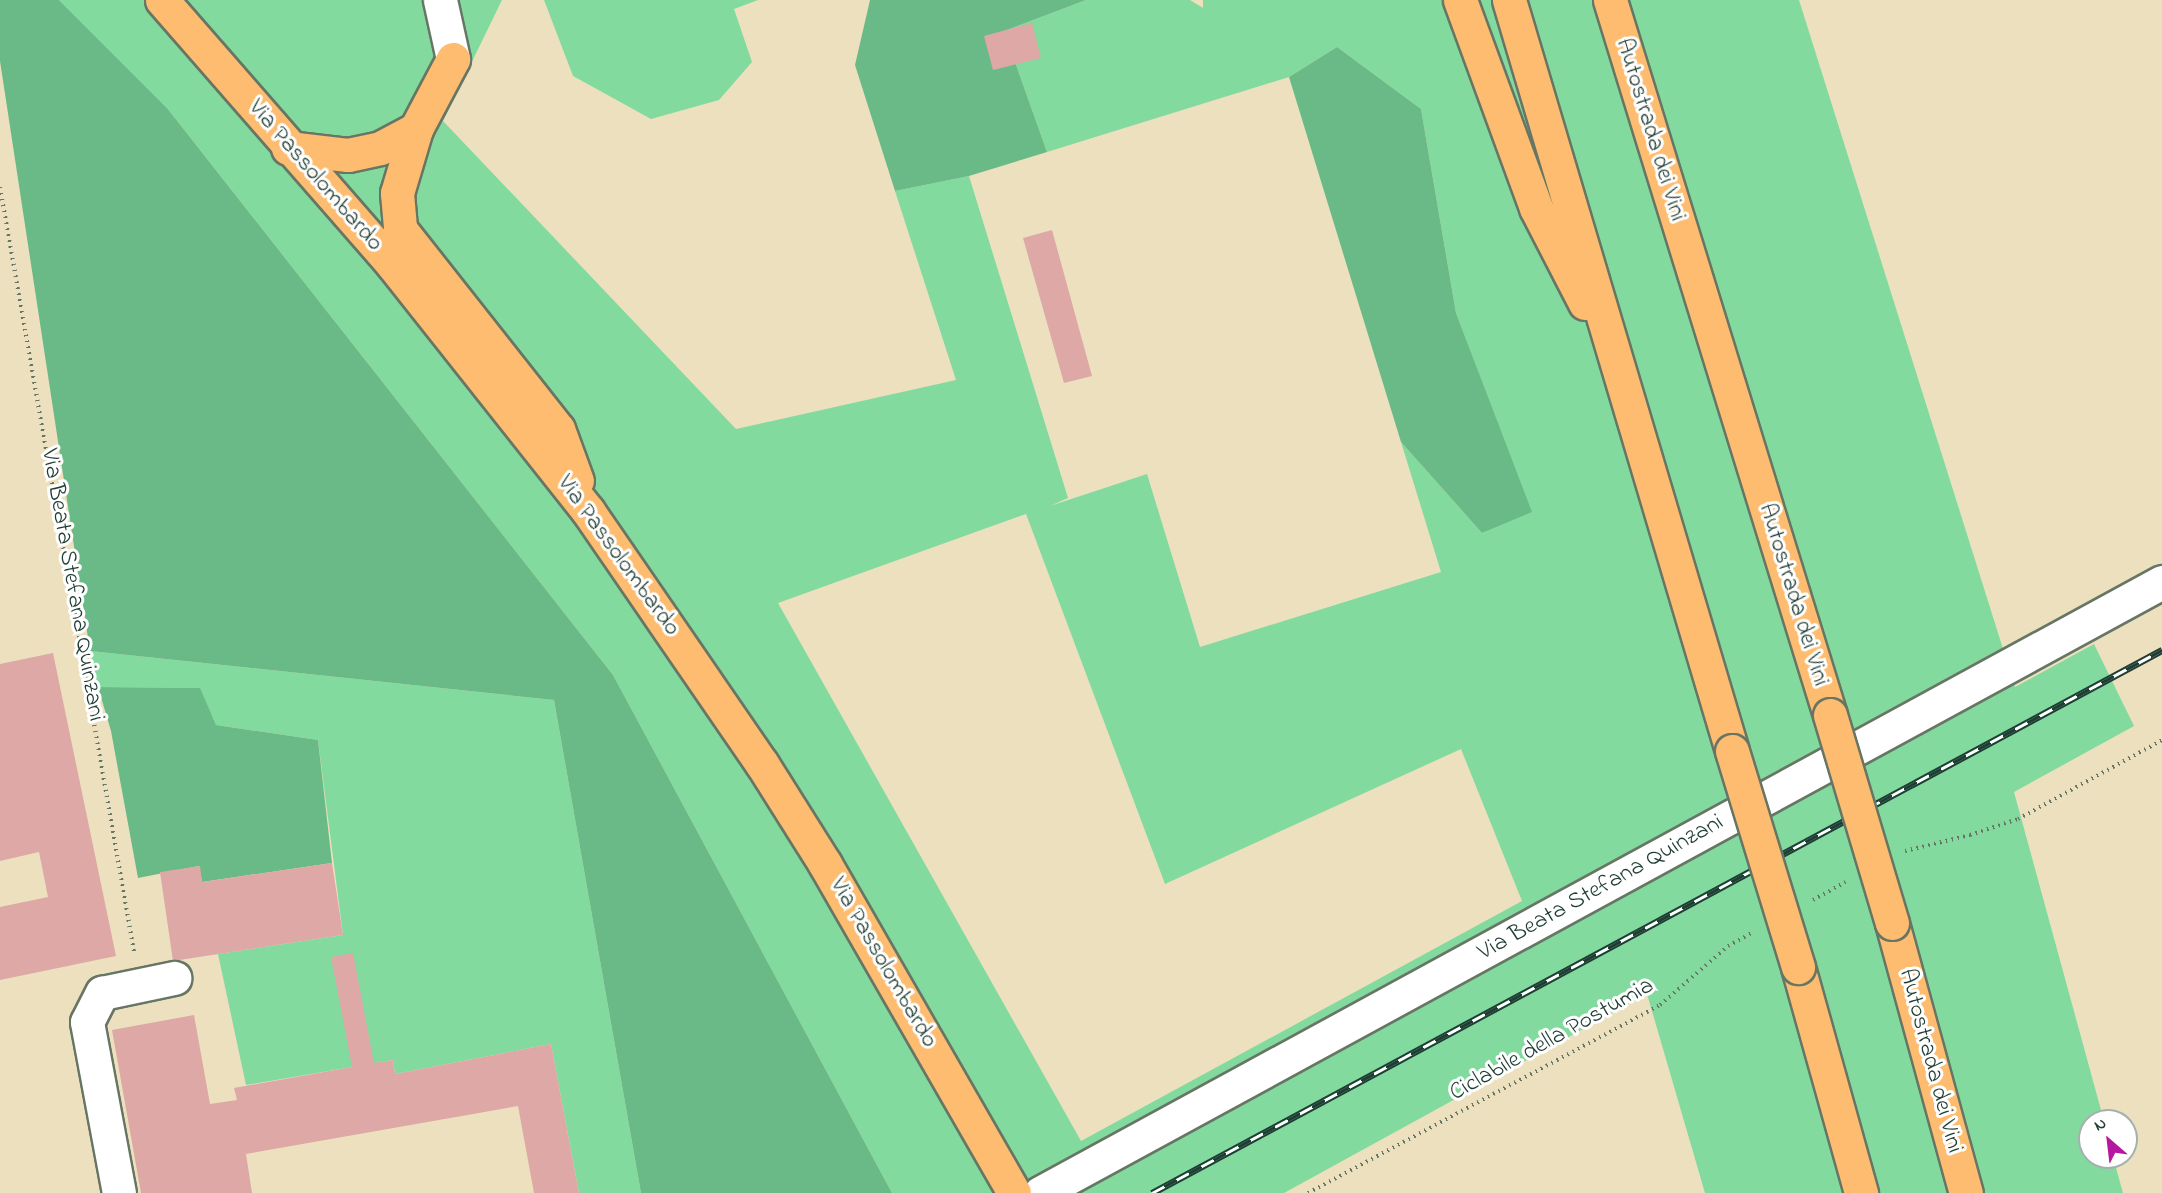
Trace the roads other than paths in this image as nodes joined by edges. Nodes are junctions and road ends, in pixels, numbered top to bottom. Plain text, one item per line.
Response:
1 (162, 0) edge
2 (440, 0) edge
3 (1460, 0) edge
4 (1509, 0) edge
5 (1610, 0) edge
6 (453, 59) joint
7 (416, 129) junction
8 (288, 148) junction
9 (1623, 378) junction
10 (588, 511) junction
11 (2162, 582) edge
12 (174, 978) dead end
13 (1007, 1179) edge
14 (119, 1193) edge
15 (1040, 1193) edge
16 (1861, 1193) edge
17 (1966, 1193) edge

1 - 8 main road, Via Passolombardo
2 - 6 lane
3 - 9 main road
4 - 9 main road
5 - 17 main road, Autostrada dei Vini, bridge
6 - 7 main road
7 - 8 main road
7 - 10 main road
8 - 10 main road, Via Passolombardo
9 - 16 main road, bridge
10 - 13 main road, Via Passolombardo
11 - 15 lane, Via Beata Stefana Quinzani
12 - 14 lane

